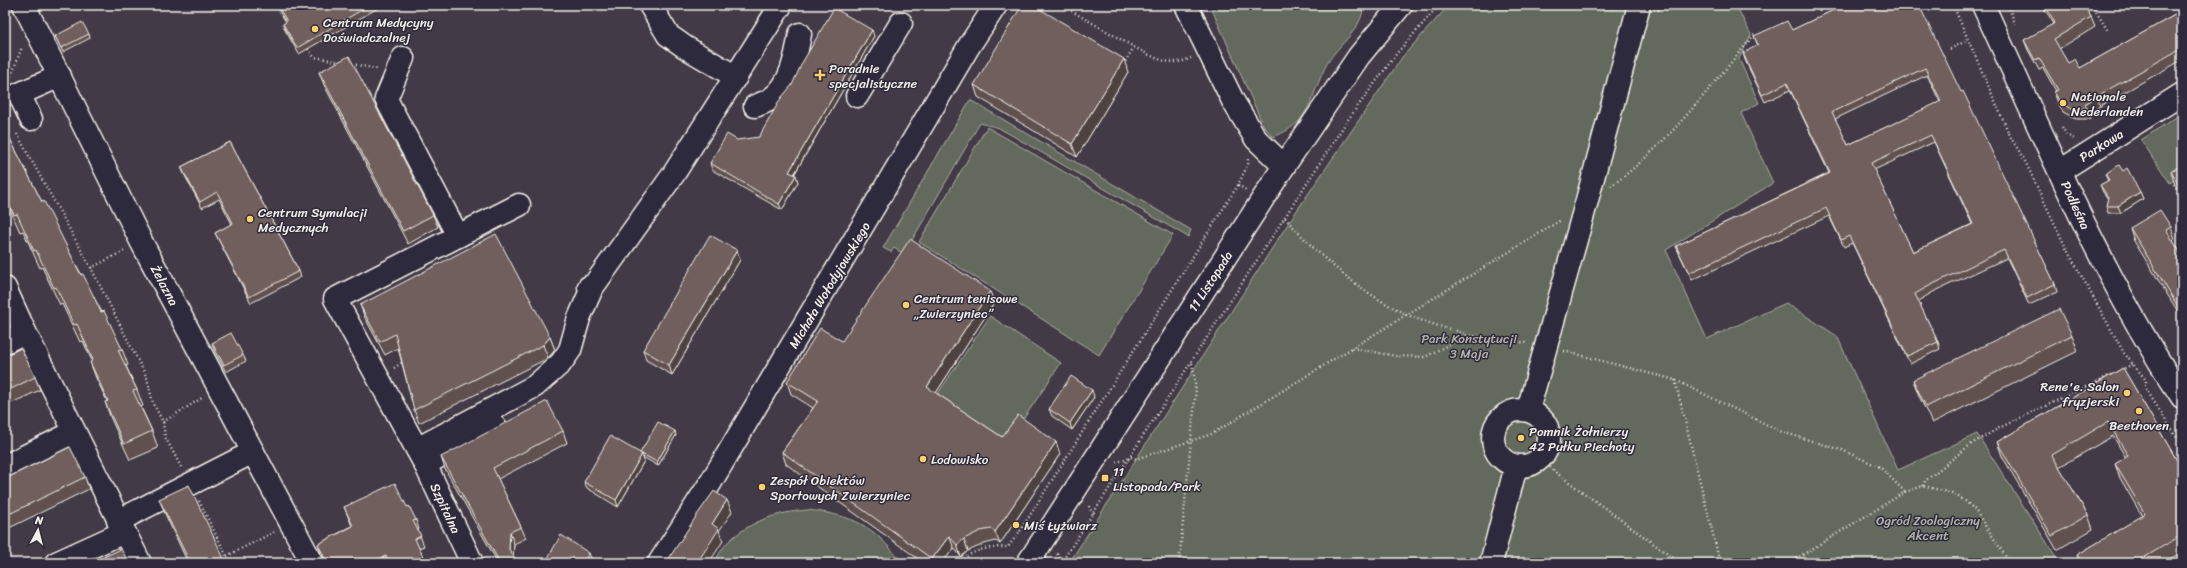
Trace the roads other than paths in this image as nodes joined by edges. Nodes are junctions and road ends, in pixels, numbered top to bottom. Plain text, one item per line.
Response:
1 (24, 5) edge
2 (650, 5) edge
3 (782, 5) edge
4 (996, 5) edge
5 (1186, 5) edge
6 (1401, 5) edge
7 (1983, 5) edge
8 (1638, 8) edge
9 (901, 23) dead end
10 (800, 34) dead end
11 (400, 65) road end
12 (60, 76) junction
13 (736, 77) junction
14 (2182, 94) edge
15 (857, 96) dead end
16 (755, 106) dead end
17 (24, 126) road end
18 (1284, 166) junction
19 (2060, 171) junction
20 (519, 205) dead end
21 (458, 236) junction
22 (5, 288) edge
23 (25, 332) junction
24 (5, 342) edge
25 (2182, 397) edge
26 (1528, 410) junction
27 (495, 427) edge
28 (74, 432) junction
29 (253, 452) junction
30 (421, 456) junction
31 (5, 466) edge
32 (1514, 476) junction
33 (121, 527) junction
34 (56, 563) edge
35 (140, 563) edge
36 (312, 563) edge
37 (472, 563) edge
38 (659, 563) edge
39 (1028, 563) edge
40 (1491, 563) edge

1 - 12 street, Żelazna
2 - 13 street
3 - 13 street
4 - 38 street, Michała Wołodyjowskiego
5 - 18 street
6 - 18 street, 11 Listopada
7 - 19 street, Podleśna
8 - 26 street
9 - 15 street
10 - 16 street
11 - 21 street
12 - 17 street
12 - 29 street, Żelazna
13 - 30 street
14 - 19 street, Parkowa
18 - 39 street, 11 Listopada
19 - 25 street, Podleśna
20 - 21 street
21 - 30 street, Szpitalna
22 - 23 street
23 - 24 street
23 - 28 street
26 - 32 street
26 - 32 street
27 - 30 street
28 - 31 street
28 - 33 street
29 - 33 street
29 - 36 street, Żelazna
30 - 37 street, Szpitalna
32 - 40 street
33 - 34 street
33 - 35 street

